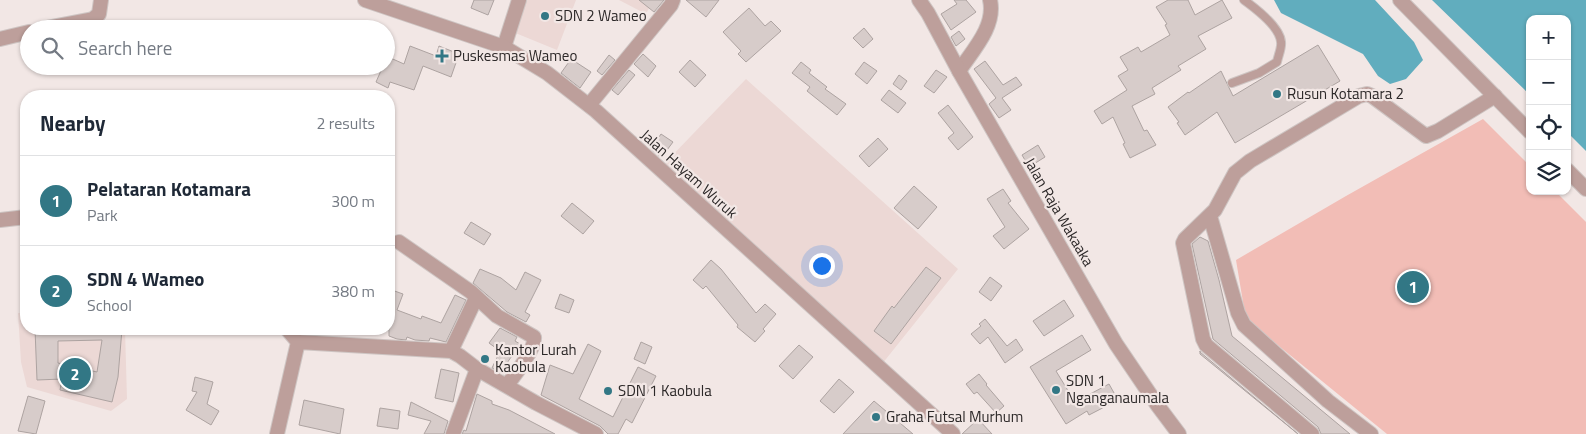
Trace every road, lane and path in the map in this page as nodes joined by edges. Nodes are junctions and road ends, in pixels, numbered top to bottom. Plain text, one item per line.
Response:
1 (101, 0) edge
2 (365, 0) edge
3 (519, 0) edge
4 (673, 0) edge
5 (919, 0) edge
6 (990, 0) edge
7 (1244, 0) edge
8 (1400, 0) edge
9 (88, 20) edge
10 (20, 34) edge
11 (0, 39) edge
12 (504, 47) junction
13 (959, 71) junction
14 (1232, 82) dead end
15 (1495, 96) junction
16 (588, 105) junction
17 (1526, 128) edge
18 (1571, 174) edge
19 (1586, 189) edge
20 (1210, 216) junction
21 (20, 218) edge
22 (0, 220) edge
23 (399, 242) dead end
24 (476, 298) junction
25 (292, 335) edge
26 (298, 342) junction
27 (451, 351) junction
28 (477, 369) junction
29 (507, 385) junction
30 (277, 434) edge
31 (453, 434) edge
32 (596, 434) edge
33 (952, 434) edge
34 (1179, 434) edge
35 (1312, 434) edge
36 (1371, 434) edge

1 - 9 street
2 - 12 street, Jalan Hayam Wuruk
3 - 12 street
4 - 16 street
5 - 13 street, Jalan Raja Wakaaka
6 - 13 street
7 - 14 lane
8 - 15 street
10 - 11 street
12 - 16 street, Jalan Hayam Wuruk
13 - 34 street, Jalan Raja Wakaaka
15 - 17 street
15 - 20 street
16 - 33 street, Jalan Hayam Wuruk
18 - 19 street
20 - 35 street
20 - 36 street
21 - 22 street
23 - 24 street
24 - 27 street
24 - 29 street
25 - 26 street
26 - 27 street
26 - 30 street
27 - 28 street
28 - 29 street
28 - 31 street
29 - 32 street

